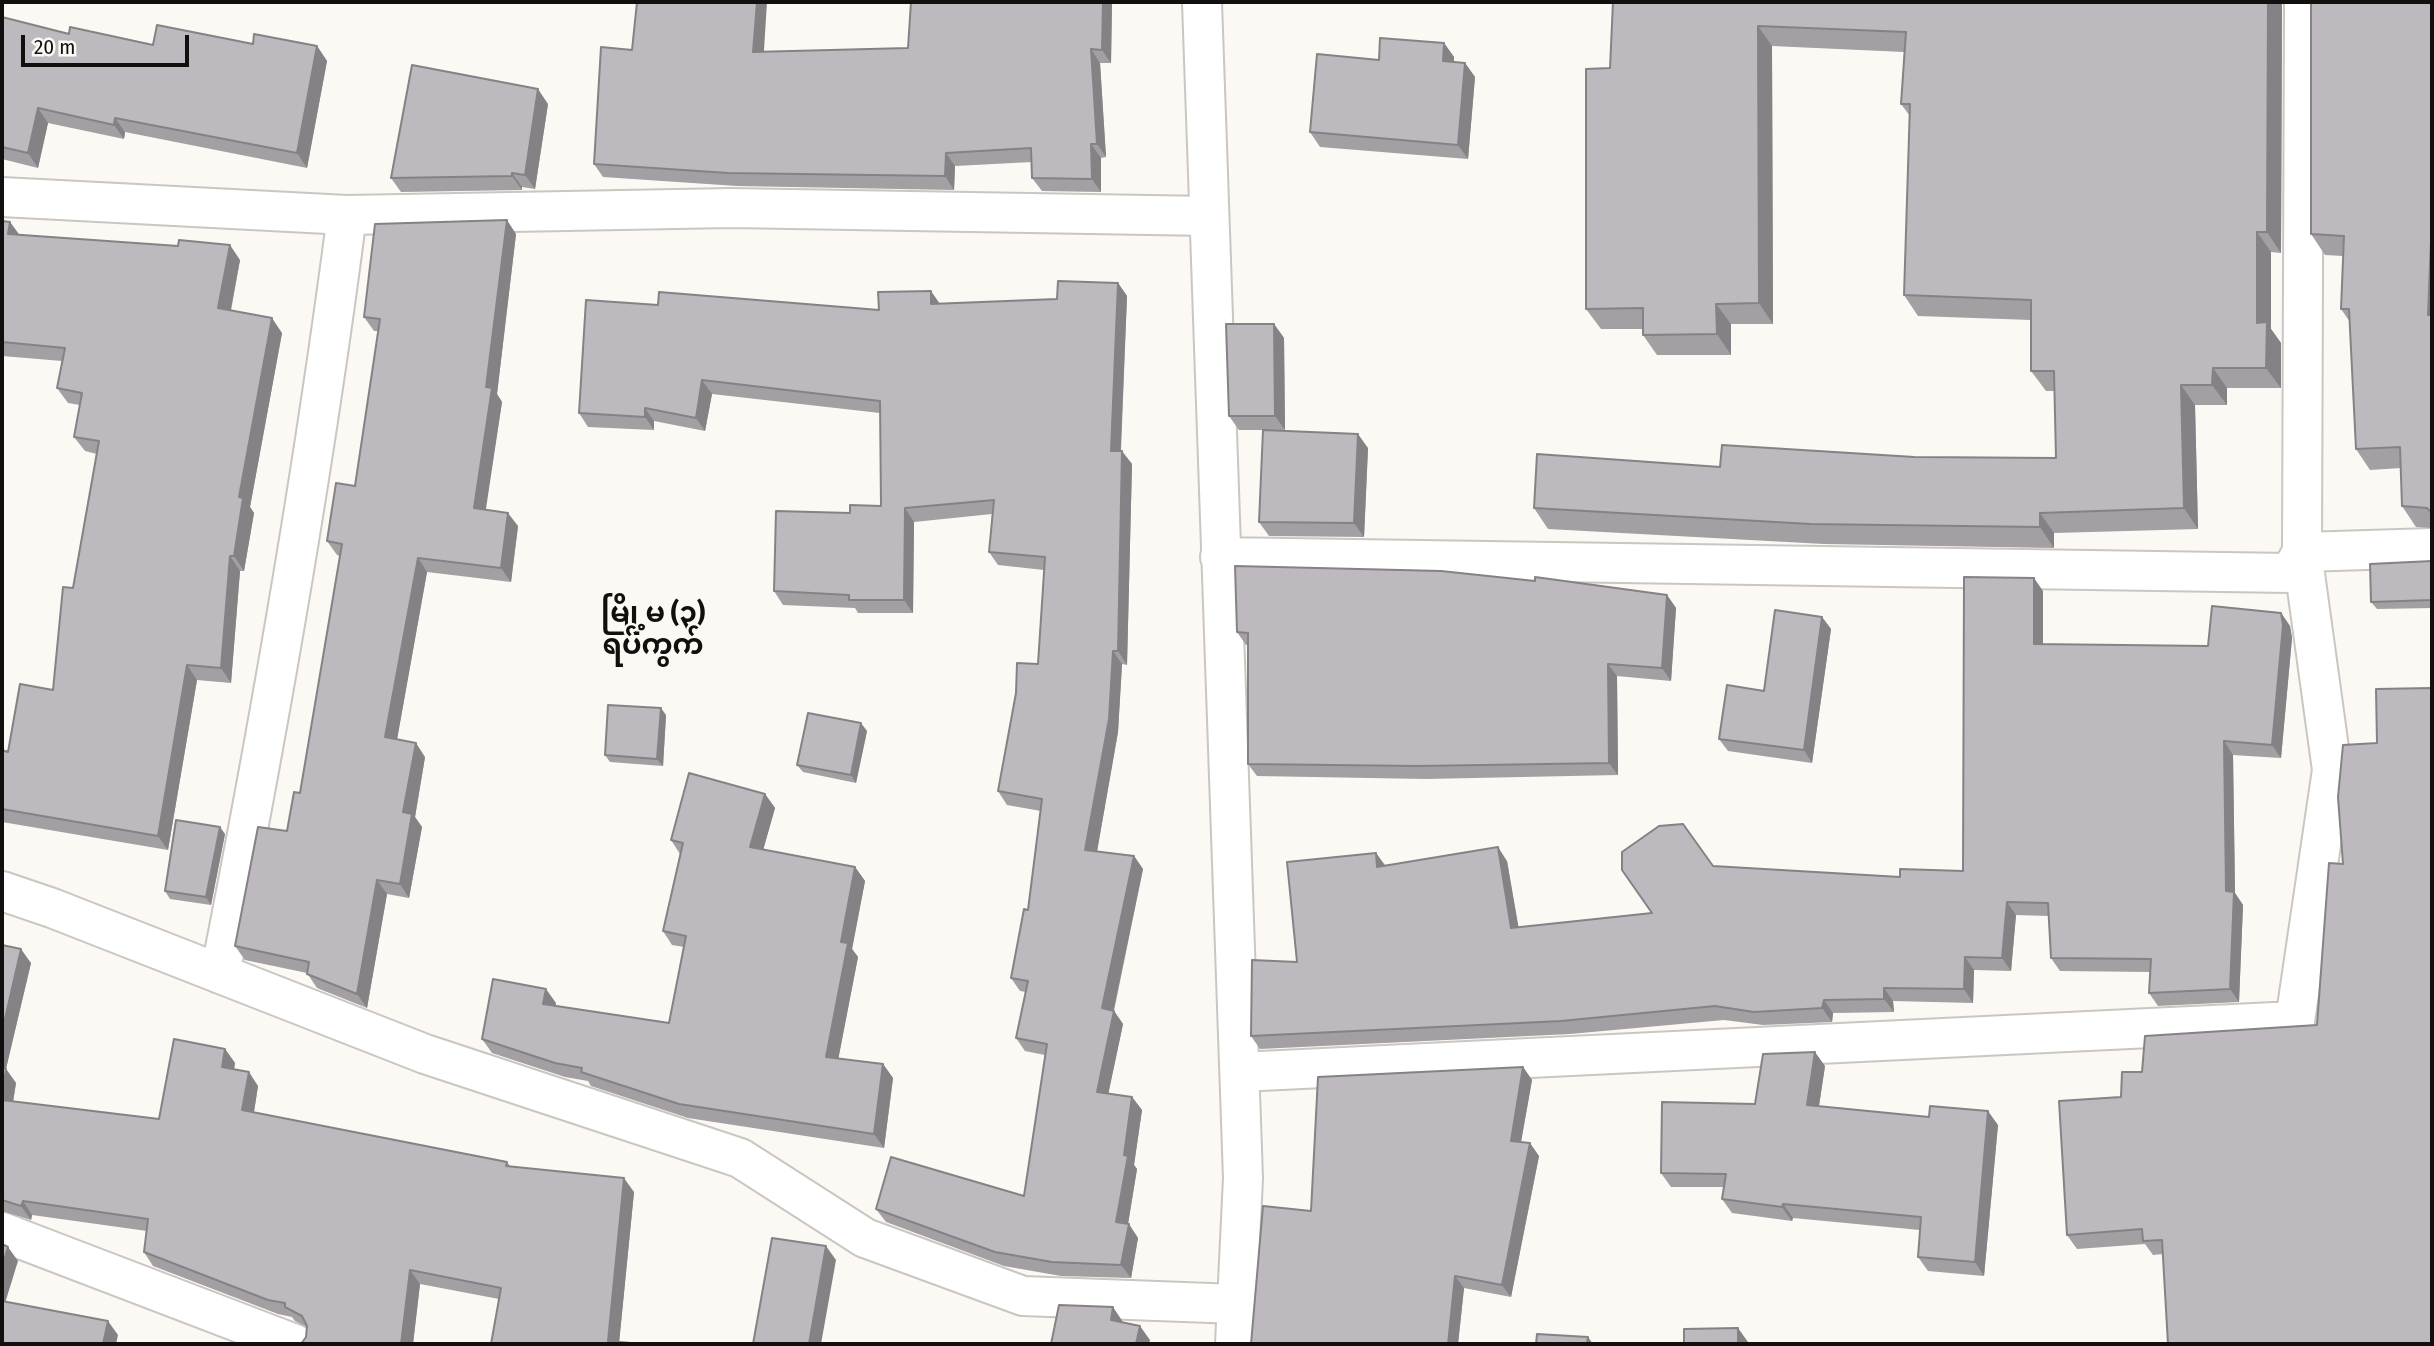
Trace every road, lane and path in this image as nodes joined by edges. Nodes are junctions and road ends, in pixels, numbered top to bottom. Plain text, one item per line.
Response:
1 (1202, 2) edge
2 (2304, 2) edge
3 (2, 197) edge
4 (347, 215) junction
5 (1209, 216) junction
6 (2432, 548) edge
7 (2302, 552) junction
8 (1220, 557) junction
9 (2, 891) edge
10 (220, 974) junction
11 (1240, 1072) junction
12 (2, 1232) edge
13 (1237, 1304) junction
14 (295, 1344) edge
15 (1235, 1344) edge

1 - 5 street
2 - 7 street
3 - 4 street
4 - 5 street
4 - 10 street
5 - 8 street
6 - 7 street
7 - 8 street
7 - 11 street
8 - 11 street
9 - 10 street
10 - 13 street
11 - 13 street
12 - 14 street
13 - 15 street

